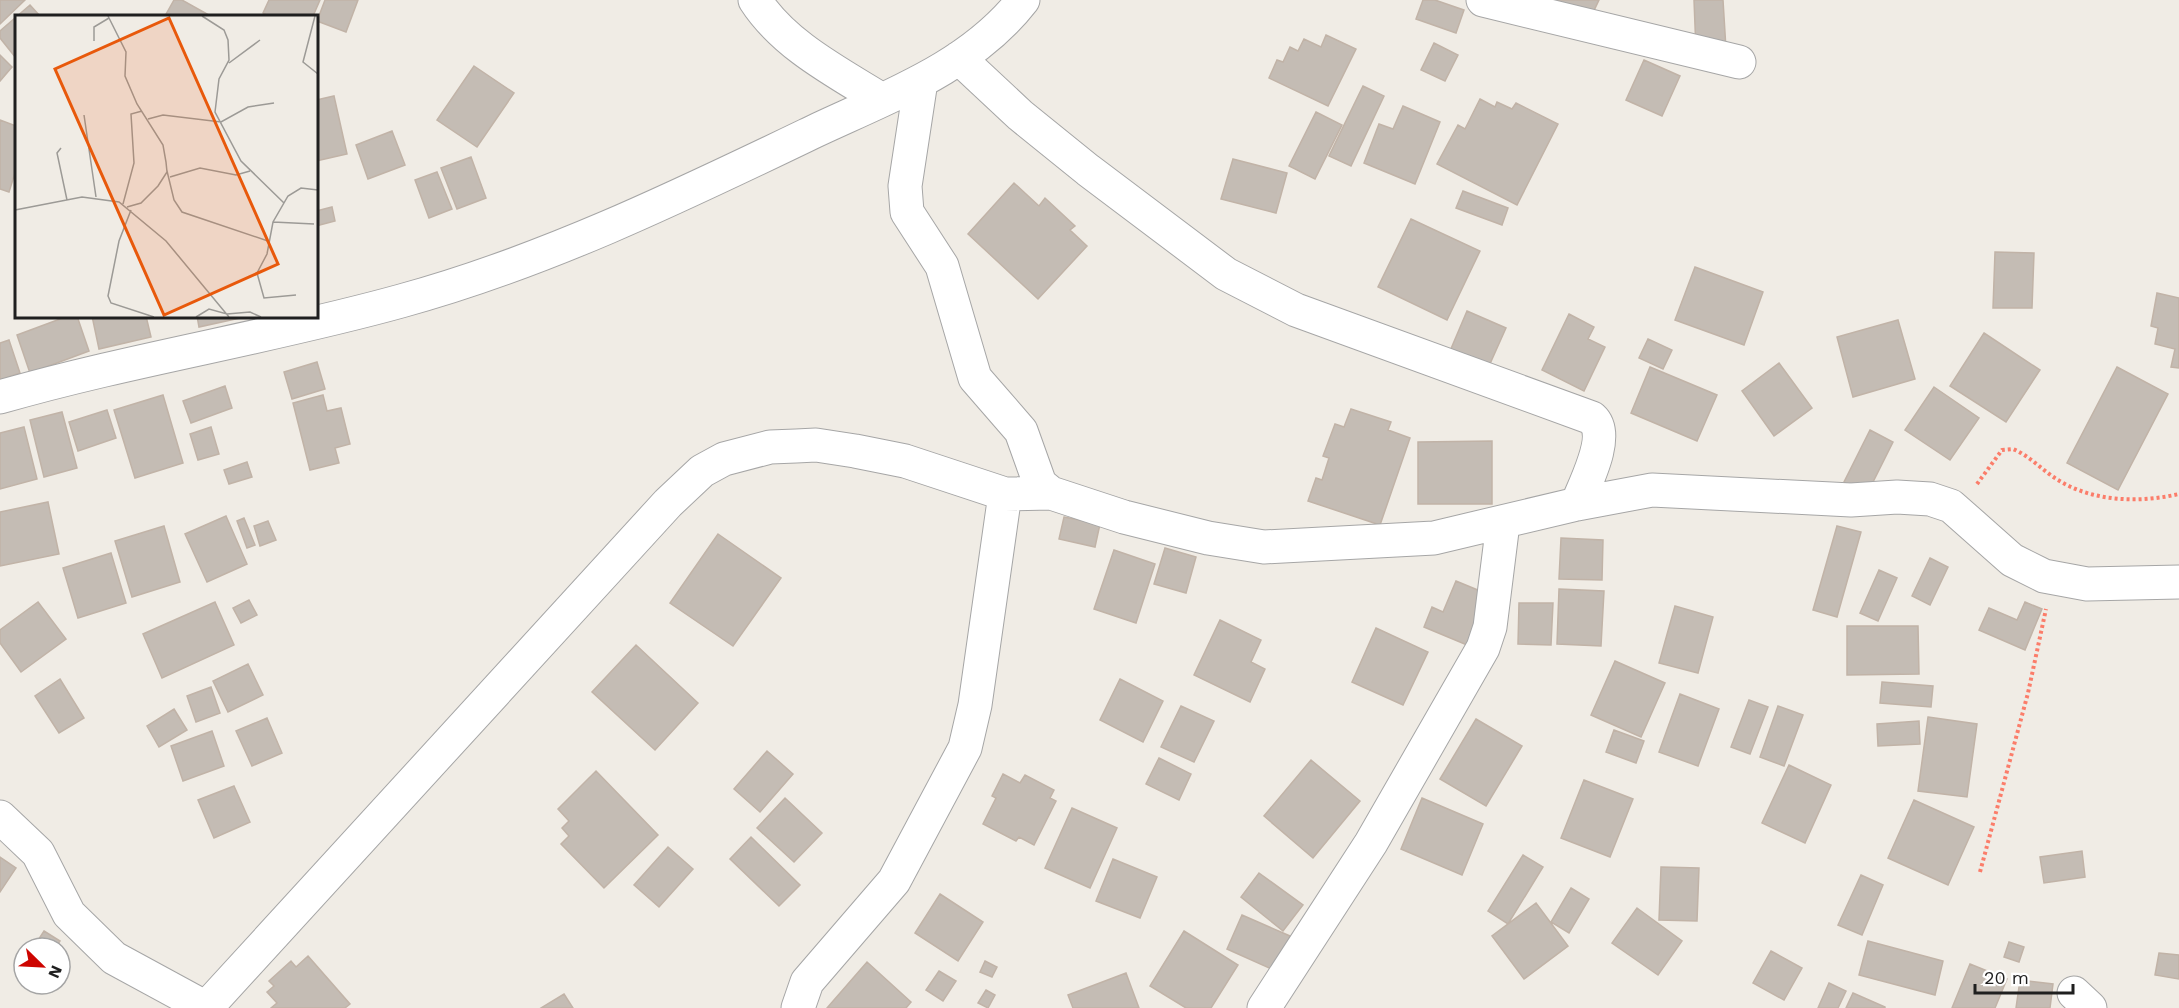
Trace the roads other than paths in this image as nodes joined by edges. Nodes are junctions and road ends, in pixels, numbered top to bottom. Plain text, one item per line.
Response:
1 (755, 0) edge
2 (1023, 0) edge
3 (1483, 0) edge
4 (959, 58) junction
5 (1739, 62) dead end
6 (921, 81) junction
7 (882, 100) junction
8 (0, 397) edge
9 (1051, 493) junction
10 (1005, 494) junction
11 (1577, 504) junction
12 (1503, 524) junction
13 (2179, 582) edge
14 (0, 817) edge
15 (206, 1008) edge
16 (798, 1008) edge
17 (1264, 1008) edge

1 - 7 street
2 - 4 street
3 - 5 street
4 - 6 street
4 - 11 street
6 - 7 street
6 - 9 street
7 - 8 street
9 - 10 street
9 - 12 street
10 - 15 street
10 - 16 street
11 - 12 street
11 - 13 street
12 - 17 street
14 - 15 street

